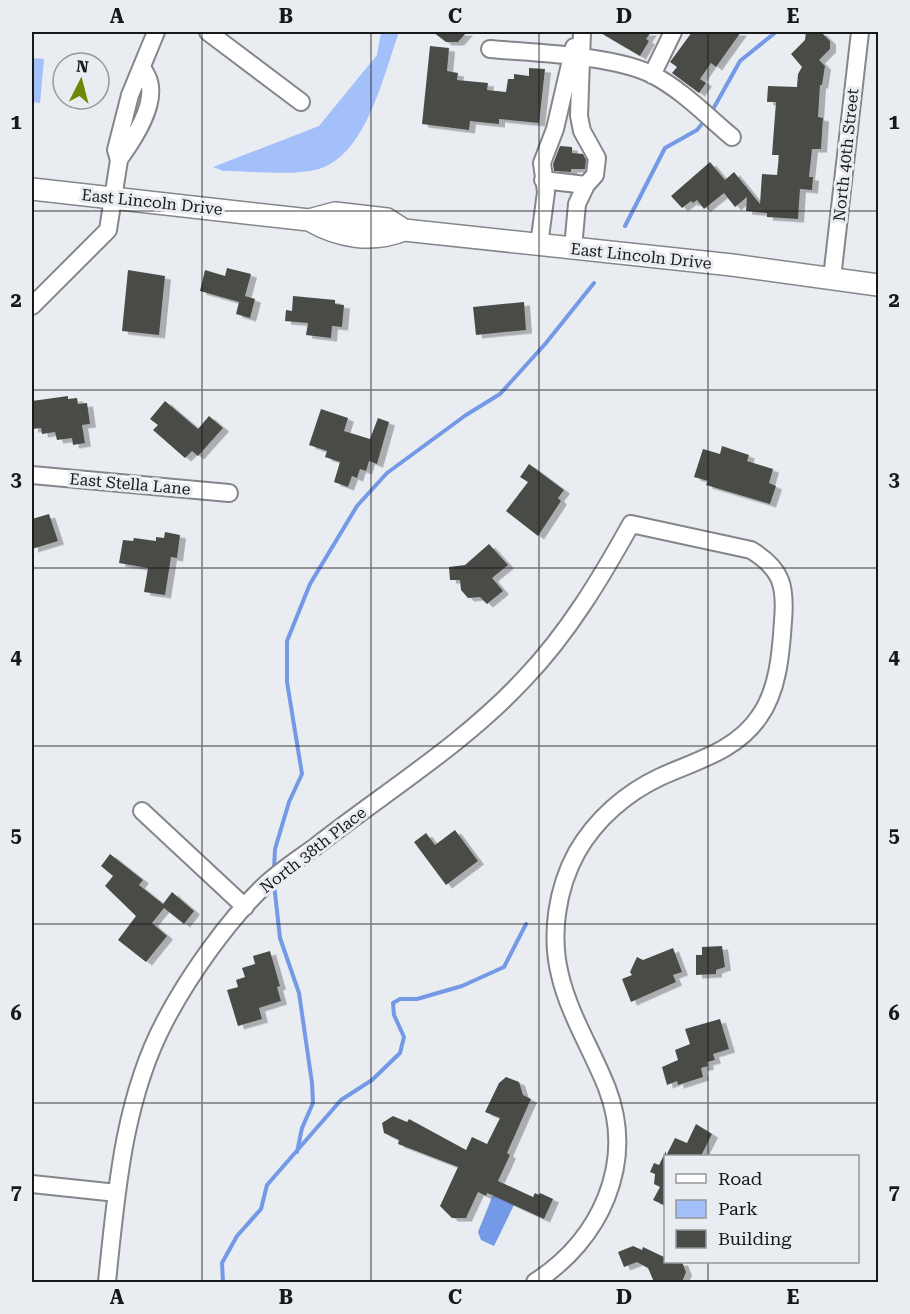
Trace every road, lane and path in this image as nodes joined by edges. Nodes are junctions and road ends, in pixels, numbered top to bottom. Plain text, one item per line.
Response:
1 (156, 32) edge
2 (208, 32) edge
3 (581, 32) edge
4 (673, 32) edge
5 (860, 32) edge
6 (490, 49) dead end
7 (576, 57) junction
8 (143, 69) junction
9 (652, 75) junction
10 (301, 102) dead end
11 (726, 132) dead end
12 (118, 167) junction
13 (543, 180) junction
14 (586, 185) junction
15 (32, 189) edge
16 (113, 198) junction
17 (539, 245) junction
18 (573, 248) junction
19 (832, 278) junction
20 (879, 285) edge
21 (32, 306) edge
22 (32, 475) edge
23 (229, 493) dead end
24 (142, 811) dead end
25 (245, 908) junction
26 (32, 1184) edge
27 (117, 1193) junction
28 (107, 1282) edge
29 (535, 1282) edge

1 - 8 street
2 - 10 street
3 - 7 street
4 - 9 street
5 - 19 street, North 40th Street
6 - 7 street
7 - 9 street
7 - 13 street
7 - 14 street
8 - 12 street
8 - 12 street
9 - 11 street
12 - 16 street
13 - 14 street
13 - 17 street
14 - 18 street
15 - 16 main road, East Lincoln Drive
16 - 17 main road, East Lincoln Drive
16 - 21 street
17 - 18 main road, East Lincoln Drive
18 - 19 main road, East Lincoln Drive
19 - 20 main road, East Lincoln Drive
22 - 23 street, East Stella Lane
24 - 25 street
25 - 27 street, North 38th Place
25 - 29 street, North 38th Place
26 - 27 street
27 - 28 street, North 38th Place

